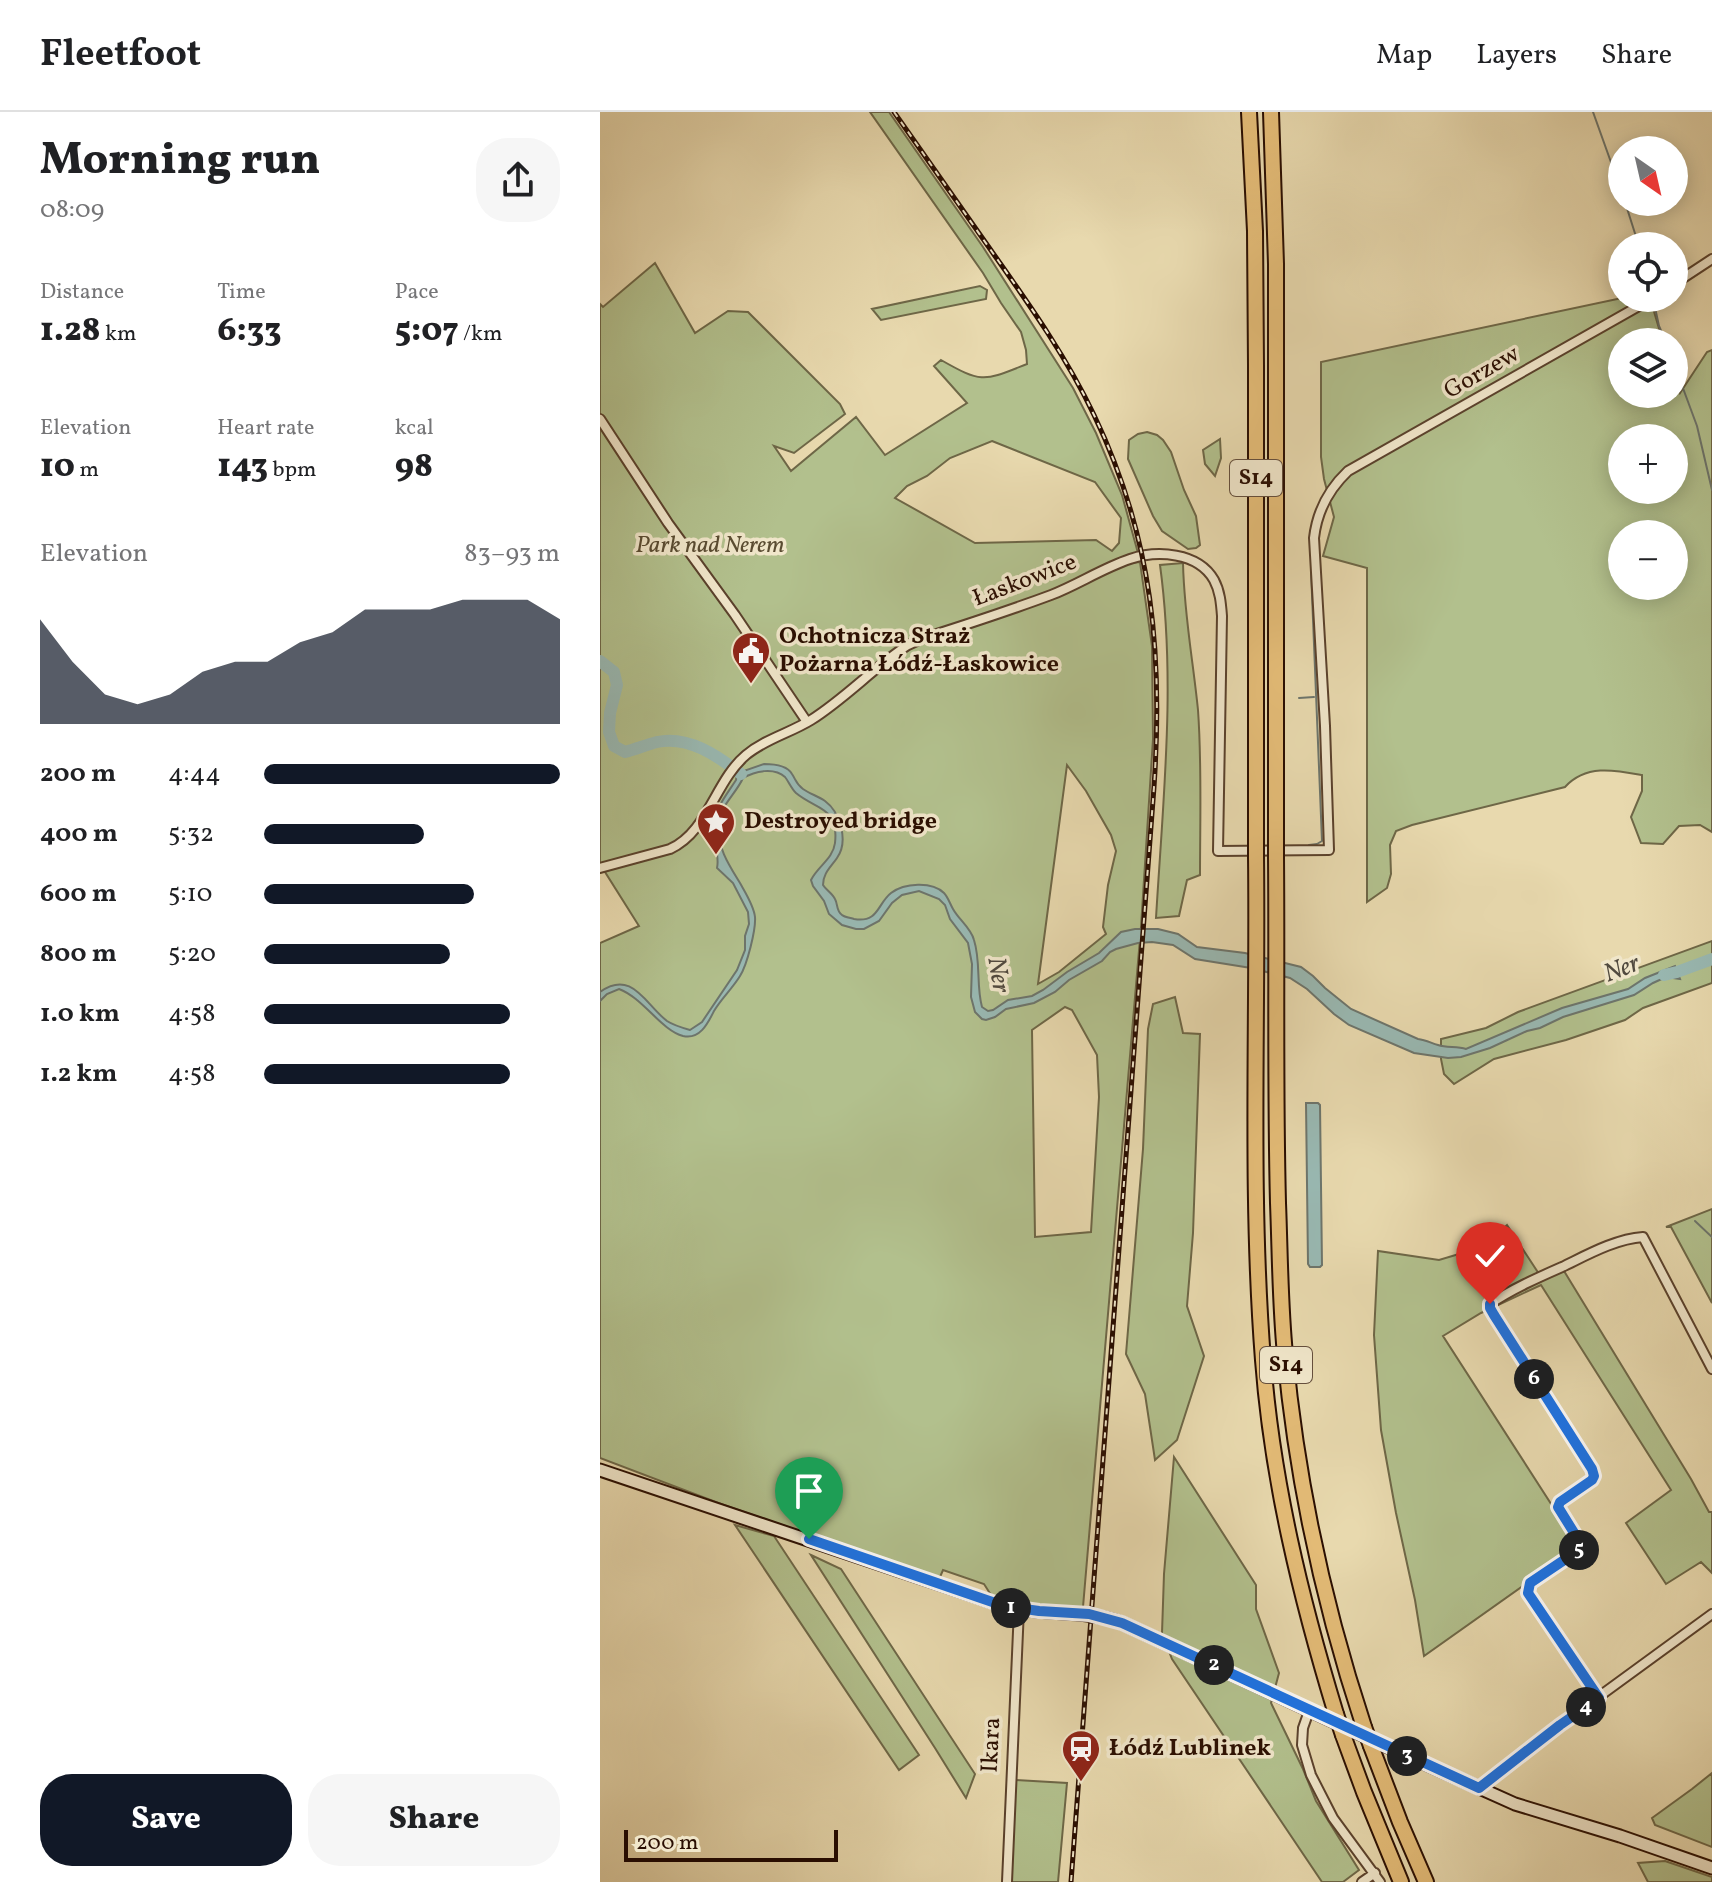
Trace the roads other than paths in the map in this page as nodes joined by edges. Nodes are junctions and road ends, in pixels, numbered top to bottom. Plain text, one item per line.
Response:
1 (1249, 112) edge
2 (1271, 112) edge
3 (1712, 259) edge
4 (1688, 275) edge
5 (1628, 312) edge
6 (600, 419) edge
7 (1207, 572) joint
8 (807, 722) junction
9 (600, 868) edge
10 (1712, 1369) edge
11 (600, 1470) edge
12 (1019, 1609) junction
13 (1712, 1614) edge
14 (1599, 1698) junction
15 (1309, 1711) junction
16 (1479, 1788) junction
17 (1712, 1868) edge
18 (1375, 1873) junction
19 (1007, 1882) edge
20 (1362, 1882) edge
21 (1380, 1882) edge
22 (1401, 1882) edge
23 (1426, 1882) edge

1 - 22 highway, S14, bridge
2 - 23 highway, S14, bridge
3 - 4 street
5 - 7 street, Gorzew
6 - 8 street
7 - 8 street, Łaskowice
8 - 9 street, Łaskowice
10 - 14 street
11 - 12 street
12 - 15 street
12 - 19 street, Ikara
13 - 14 street
14 - 16 street
15 - 16 street
15 - 18 street
16 - 17 street
18 - 20 street
18 - 21 street

